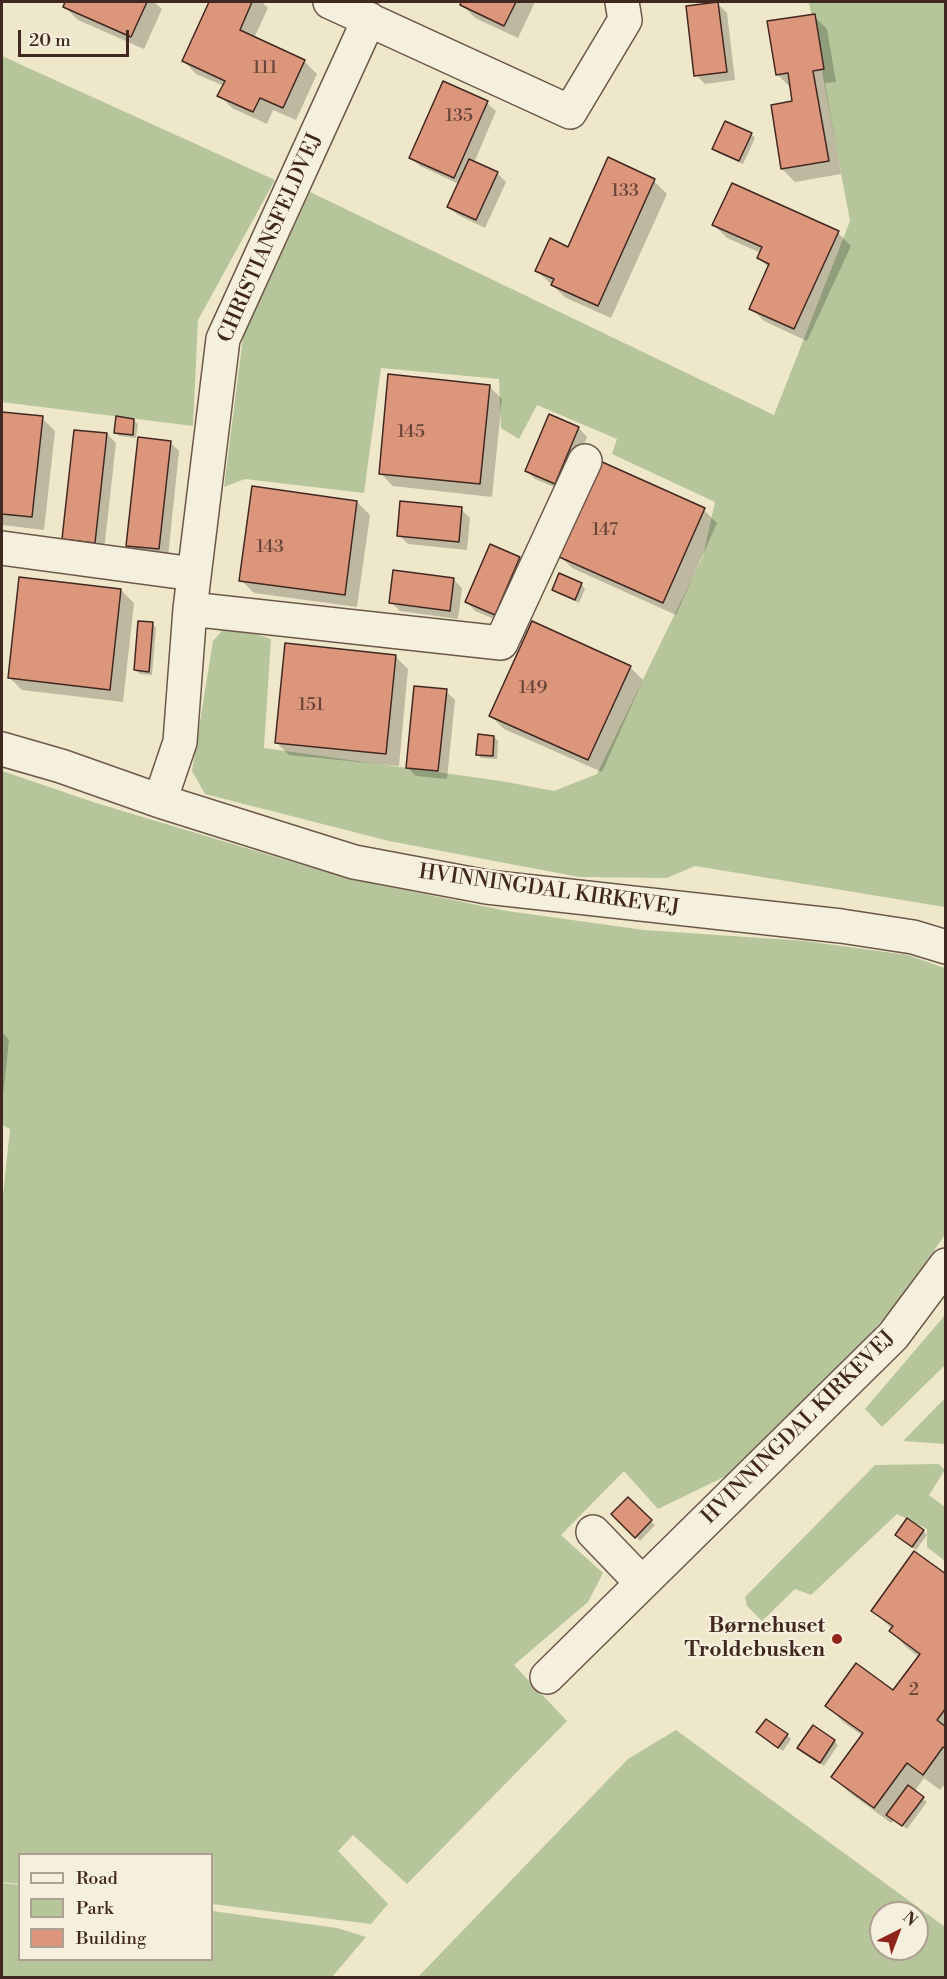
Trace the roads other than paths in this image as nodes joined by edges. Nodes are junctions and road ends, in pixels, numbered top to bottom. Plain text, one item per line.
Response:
1 (330, 2) edge
2 (622, 2) edge
3 (369, 19) junction
4 (585, 461) dead end
5 (2, 548) edge
6 (194, 574) junction
7 (190, 609) junction
8 (2, 749) edge
9 (160, 801) junction
10 (945, 947) edge
11 (945, 1265) edge
12 (593, 1532) dead end
13 (642, 1583) junction
14 (547, 1677) dead end

1 - 3 street
2 - 3 street
3 - 6 street, CHRISTIANSFELDVEJ
4 - 7 street
5 - 6 street
6 - 7 street, CHRISTIANSFELDVEJ
7 - 9 street, CHRISTIANSFELDVEJ
8 - 9 street
9 - 10 street, HVINNINGDAL KIRKEVEJ
11 - 13 street, HVINNINGDAL KIRKEVEJ
12 - 13 street
13 - 14 street, HVINNINGDAL KIRKEVEJ

